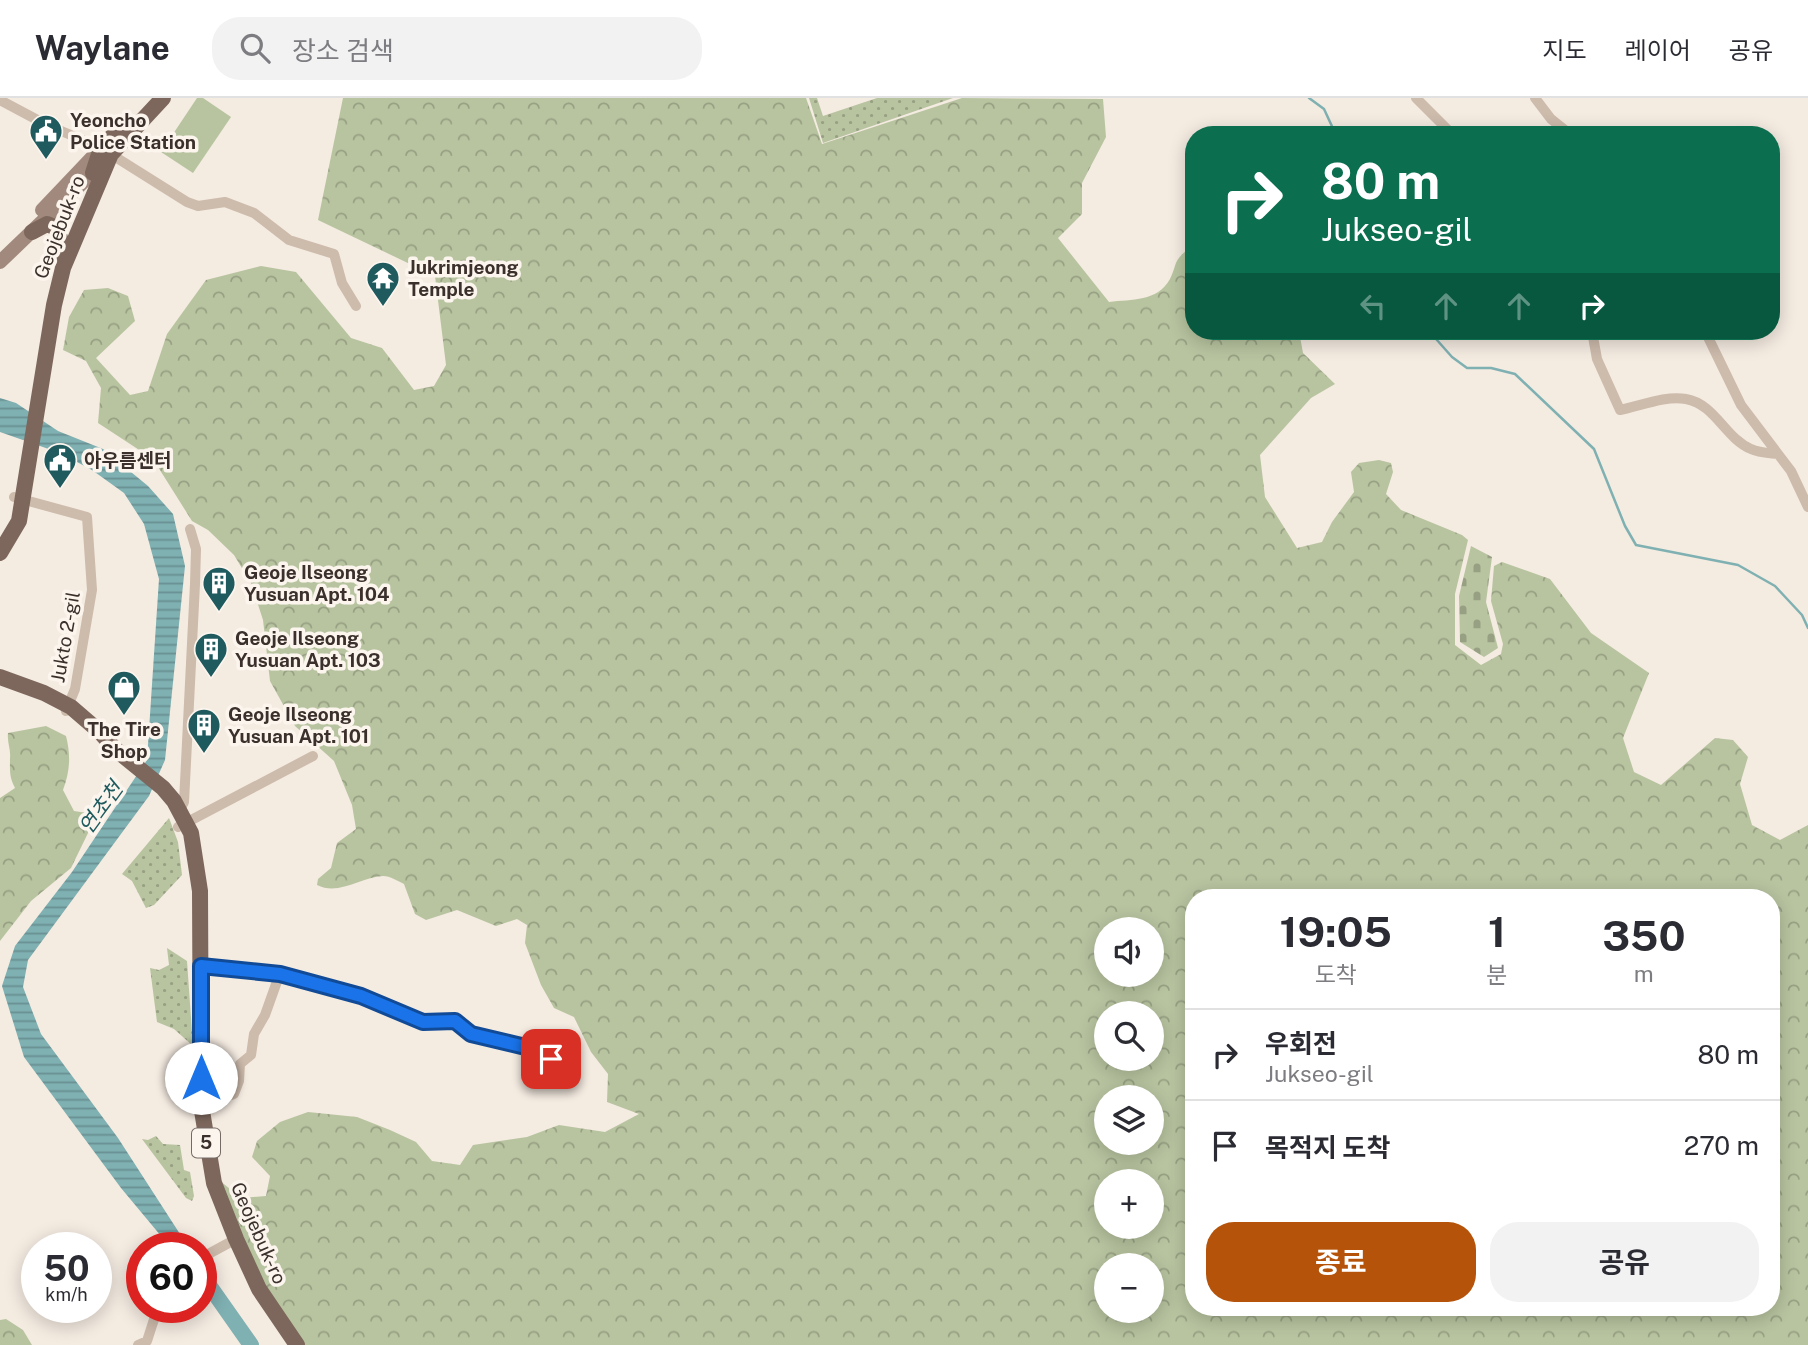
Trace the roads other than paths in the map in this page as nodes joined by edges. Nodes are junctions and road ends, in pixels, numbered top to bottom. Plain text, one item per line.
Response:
1 (149, 98) edge
2 (163, 98) edge
3 (1416, 98) edge
4 (1535, 98) edge
5 (1, 100) edge
6 (1444, 126) edge
7 (1560, 126) edge
8 (106, 151) junction
9 (93, 172) junction
10 (32, 232) junction
11 (0, 251) edge
12 (59, 253) junction
13 (0, 262) edge
14 (356, 306) dead end
15 (1594, 340) edge
16 (1709, 340) edge
17 (34, 396) junction
18 (1778, 454) junction
19 (18, 498) junction
20 (1808, 507) edge
21 (190, 529) dead end
22 (0, 535) edge
23 (0, 553) edge
24 (0, 677) edge
25 (0, 684) edge
26 (67, 708) junction
27 (314, 758) dead end
28 (179, 819) junction
29 (201, 966) junction
30 (280, 974) junction
31 (560, 1072) dead end
32 (201, 1105) junction
33 (236, 1239) junction
34 (217, 1248) edge
35 (153, 1323) edge
36 (138, 1345) edge
37 (297, 1345) edge

1 - 8 main road
2 - 8 main road
3 - 6 street
4 - 7 street
5 - 8 street
8 - 9 main road, Geojebuk-ro
8 - 11 main road
8 - 14 street
8 - 17 main road, Geojebuk-ro
9 - 10 main road
9 - 12 main road, Geojebuk-ro
10 - 12 main road
10 - 13 main road
12 - 17 main road, Geojebuk-ro
15 - 18 street
16 - 18 street
17 - 19 main road
18 - 20 street
19 - 22 main road
19 - 23 main road
19 - 26 street, Jukto 2-gil
21 - 28 street
24 - 26 main road
25 - 26 main road
26 - 28 main road
27 - 28 street
28 - 29 main road, Geojebuk-ro / 5
29 - 30 street
29 - 32 main road, Geojebuk-ro / 5
30 - 31 street
30 - 32 street
32 - 33 main road, Geojebuk-ro / 5
33 - 34 street
33 - 37 main road, Geojebuk-ro / 5
35 - 36 street

